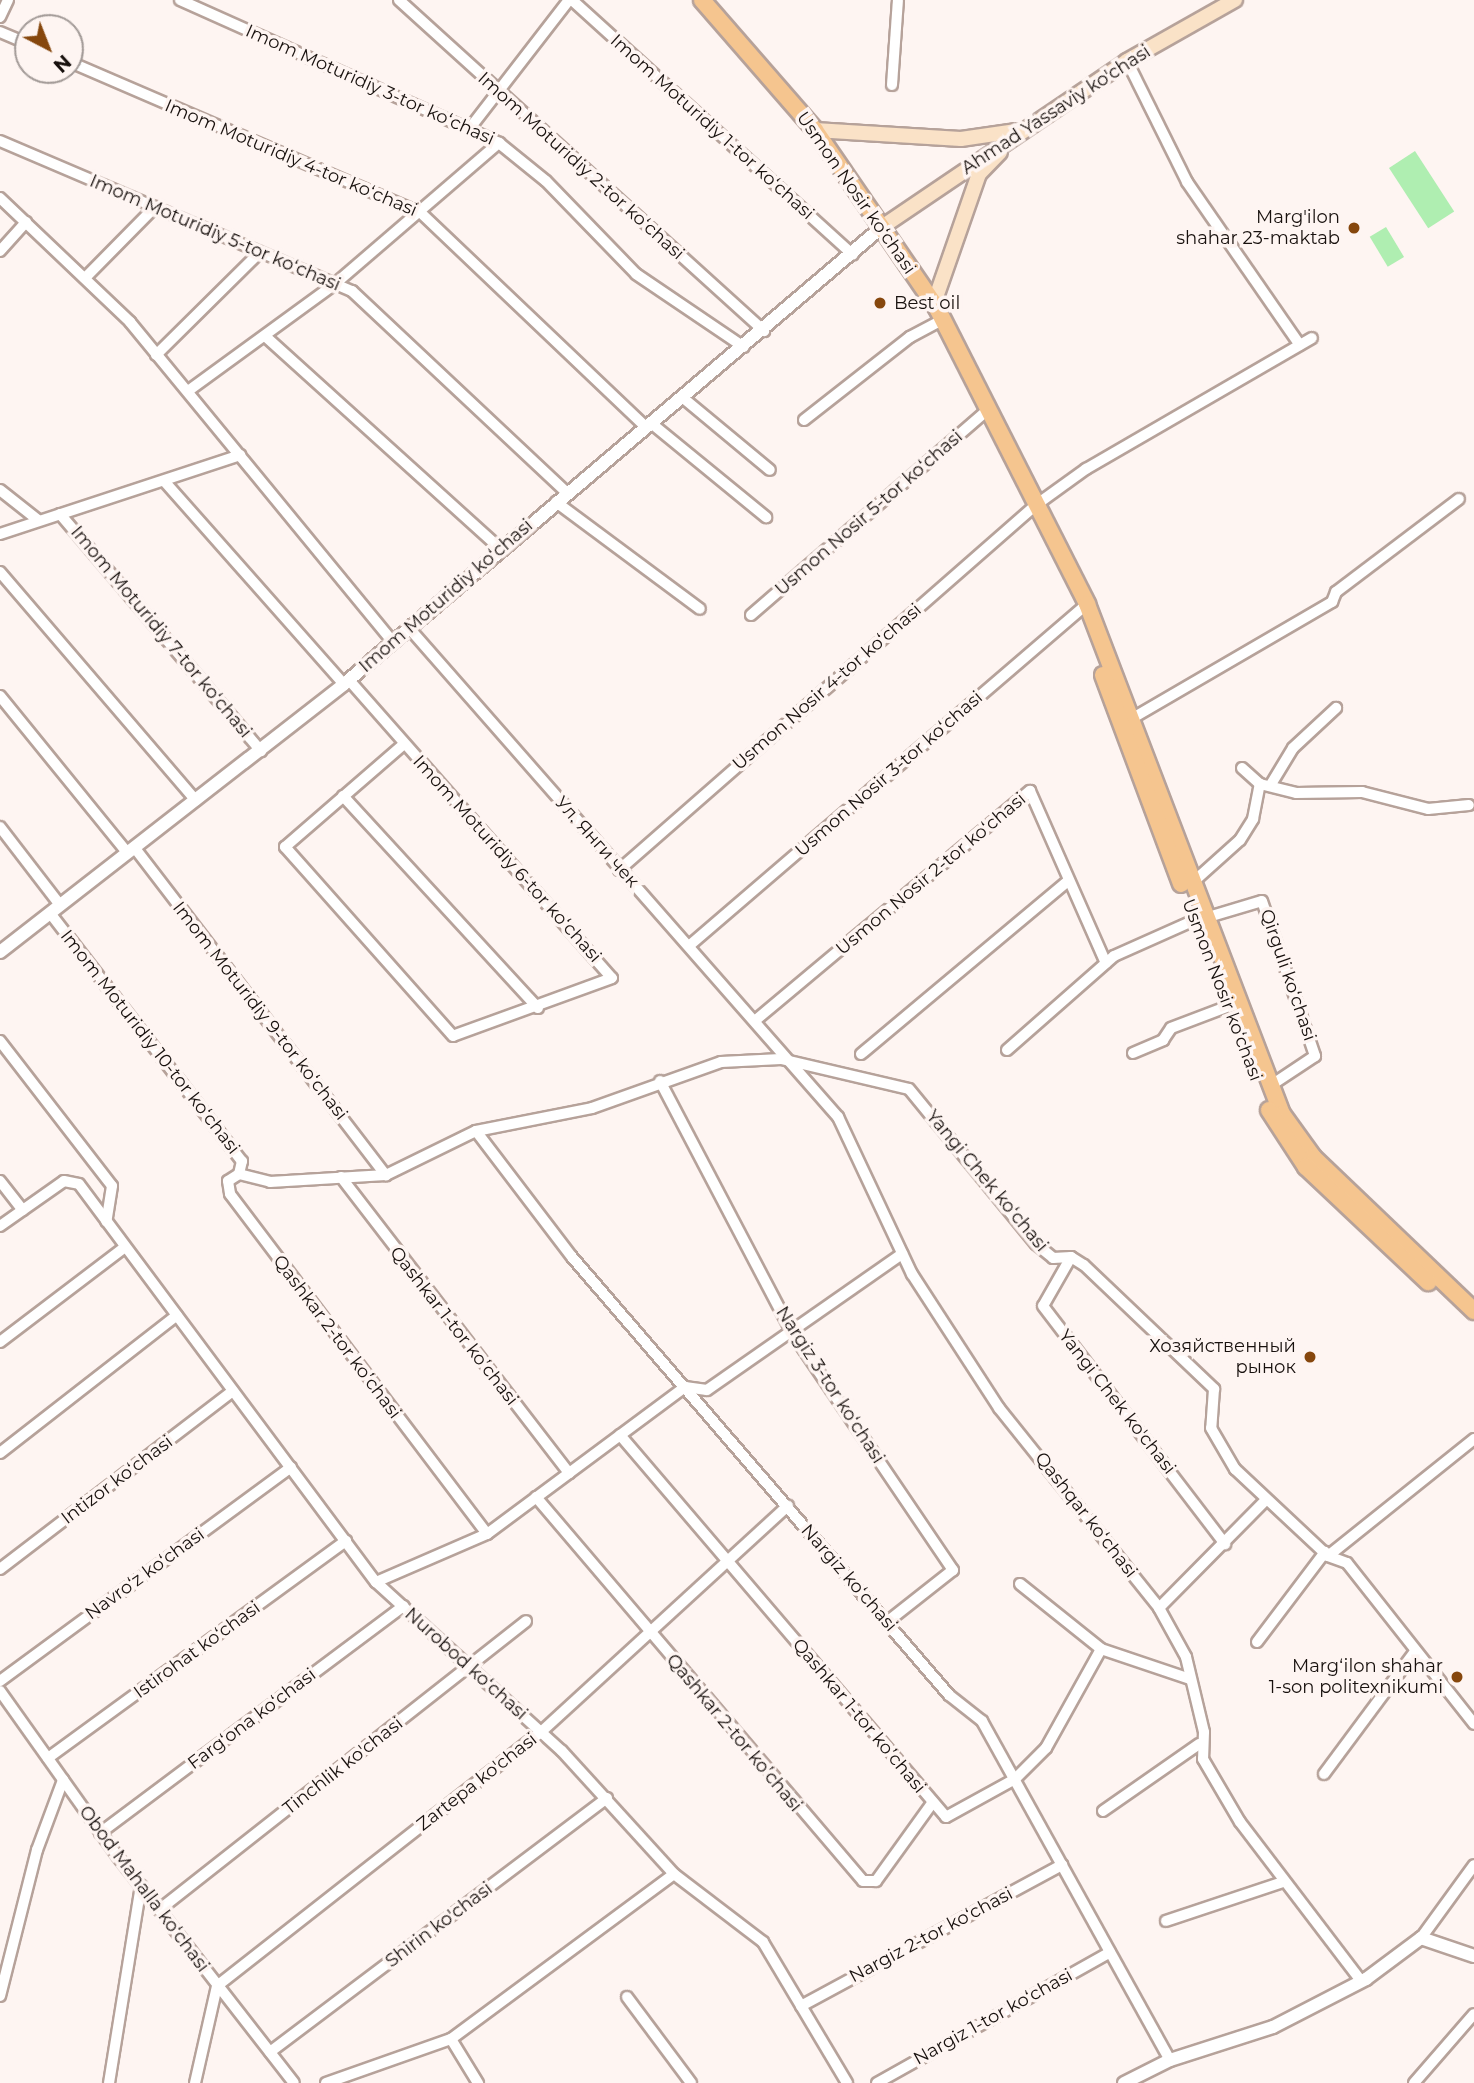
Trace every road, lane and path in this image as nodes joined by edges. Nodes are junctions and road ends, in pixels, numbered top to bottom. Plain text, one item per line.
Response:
1 (8, 0) edge
2 (180, 0) edge
3 (400, 0) edge
4 (571, 0) edge
5 (702, 0) edge
6 (898, 0) edge
7 (1235, 0) edge
8 (0, 17) edge
9 (1127, 61) junction
10 (84, 68) edge
11 (892, 85) dead end
12 (496, 89) junction
13 (470, 128) junction
14 (815, 130) junction
15 (1021, 130) junction
16 (0, 141) edge
17 (499, 143) junction
18 (0, 198) edge
19 (155, 207) junction
20 (421, 213) junction
21 (26, 222) junction
22 (882, 227) junction
23 (0, 251) edge
24 (260, 253) junction
25 (853, 255) junction
26 (85, 278) junction
27 (336, 283) junction
28 (934, 303) junction
29 (942, 320) junction
30 (764, 331) junction
31 (265, 336) junction
32 (1312, 338) dead end
33 (1300, 345) junction
34 (744, 347) junction
35 (156, 355) junction
36 (188, 391) junction
37 (682, 397) junction
38 (988, 411) junction
39 (804, 420) dead end
40 (649, 425) junction
41 (240, 455) junction
42 (770, 470) dead end
43 (165, 482) junction
44 (0, 490) edge
45 (567, 493) junction
46 (1459, 499) dead end
47 (556, 502) junction
48 (1035, 505) junction
49 (60, 514) junction
50 (766, 517) dead end
51 (38, 520) junction
52 (0, 534) edge
53 (501, 549) junction
54 (0, 572) edge
55 (1084, 607) junction
56 (699, 609) dead end
57 (751, 615) dead end
58 (409, 628) junction
59 (393, 642) junction
60 (346, 682) junction
61 (0, 696) edge
62 (1335, 708) dead end
63 (1131, 719) junction
64 (404, 744) junction
65 (261, 751) junction
66 (1242, 768) dead end
67 (1265, 785) junction
68 (343, 796) junction
69 (196, 801) junction
70 (1469, 805) dead end
71 (0, 827) edge
72 (130, 850) junction
73 (619, 870) junction
74 (1067, 882) junction
75 (1192, 883) junction
76 (55, 909) junction
77 (1200, 919) junction
78 (690, 945) junction
79 (0, 951) edge
80 (1215, 959) junction
81 (1106, 963) junction
82 (1229, 1006) junction
83 (538, 1008) junction
84 (757, 1019) junction
85 (0, 1041) edge
86 (1007, 1050) dead end
87 (1133, 1053) dead end
88 (861, 1054) dead end
89 (781, 1059) junction
90 (660, 1081) junction
91 (1270, 1086) junction
92 (476, 1131) junction
93 (239, 1174) junction
94 (386, 1175) junction
95 (341, 1177) junction
96 (0, 1181) edge
97 (23, 1210) junction
98 (107, 1222) junction
99 (0, 1226) edge
100 (125, 1247) junction
101 (902, 1254) junction
102 (1071, 1257) junction
103 (1474, 1311) edge
104 (177, 1315) junction
105 (1474, 1324) edge
106 (791, 1331) junction
107 (0, 1342) edge
108 (685, 1387) junction
109 (233, 1391) junction
110 (620, 1435) junction
111 (1474, 1439) edge
112 (0, 1452) edge
113 (290, 1467) junction
114 (569, 1473) junction
115 (536, 1497) junction
116 (1264, 1502) junction
117 (788, 1506) junction
118 (487, 1534) junction
119 (346, 1541) junction
120 (1225, 1544) junction
121 (1326, 1554) junction
122 (726, 1560) junction
123 (0, 1569) edge
124 (376, 1582) junction
125 (1020, 1584) dead end
126 (403, 1606) junction
127 (1159, 1608) junction
128 (526, 1621) dead end
129 (887, 1622) junction
130 (648, 1630) junction
131 (1257, 1642) dead end
132 (1101, 1649) junction
133 (1414, 1653) junction
134 (471, 1667) junction
135 (1190, 1679) junction
136 (0, 1681) edge
137 (0, 1691) edge
138 (1474, 1724) edge
139 (541, 1732) junction
140 (1199, 1745) junction
141 (48, 1758) junction
142 (1324, 1774) dead end
143 (1015, 1779) junction
144 (63, 1780) junction
145 (607, 1798) junction
146 (933, 1802) junction
147 (1103, 1811) dead end
148 (100, 1833) junction
149 (1062, 1865) junction
150 (1474, 1865) edge
151 (674, 1874) junction
152 (1283, 1882) junction
153 (141, 1886) junction
154 (159, 1910) junction
155 (1166, 1921) dead end
156 (1420, 1938) junction
157 (1110, 1952) junction
158 (1474, 1956) edge
159 (1361, 1982) junction
160 (216, 1986) junction
161 (0, 1996) edge
162 (627, 1997) dead end
163 (801, 2006) junction
164 (1474, 2015) edge
165 (451, 2039) junction
166 (270, 2052) junction
167 (1170, 2060) junction
168 (349, 2079) edge
169 (109, 2083) edge
170 (195, 2083) edge
171 (294, 2083) edge
172 (326, 2083) edge
173 (478, 2083) edge
174 (691, 2083) edge
175 (847, 2083) edge
176 (877, 2083) edge
177 (1124, 2083) edge
178 (1413, 2083) edge

1 - 8 street
2 - 13 street, Imom Moturidiy 3-tor koʻchasi
3 - 12 street, Imom Moturidiy 2-tor koʻchasi
4 - 12 street
4 - 25 street, Imom Moturidiy 1-tor koʻchasi
5 - 14 main road, Usmon Nosir ko‘chasi
6 - 11 street
7 - 9 main road, Ahmad Yassaviy ko'chasi
9 - 15 main road, Ahmad Yassaviy ko'chasi
9 - 33 street
10 - 20 street, Imom Moturidiy 4-tor koʻchasi
12 - 13 street
12 - 30 street, Imom Moturidiy 2-tor koʻchasi
13 - 17 street, Imom Moturidiy 3-tor koʻchasi
14 - 15 main road
14 - 22 main road, Usmon Nosir ko‘chasi
15 - 22 main road, Ahmad Yassaviy ko'chasi
15 - 28 main road
16 - 19 street, Imom Moturidiy 5-tor koʻchasi
17 - 20 street
17 - 34 street, Imom Moturidiy 3-tor koʻchasi
18 - 21 street
19 - 24 street, Imom Moturidiy 5-tor koʻchasi
19 - 26 street
20 - 27 street
20 - 40 street, Imom Moturidiy 4-tor koʻchasi
21 - 23 street
21 - 26 street
22 - 25 street, Imom Moturidiy koʻchasi
22 - 28 main road, Usmon Nosir ko‘chasi
24 - 27 street, Imom Moturidiy 5-tor koʻchasi
24 - 35 street
25 - 30 street, Imom Moturidiy koʻchasi
26 - 35 street
27 - 31 street
27 - 45 street, Imom Moturidiy 5-tor koʻchasi
28 - 29 main road, Usmon Nosir ko‘chasi
29 - 38 main road, Usmon Nosir ko‘chasi
29 - 39 street
30 - 34 street, Imom Moturidiy koʻchasi
31 - 36 street
31 - 53 street
32 - 33 street, Usmon Nosir 4-tor koʻchasi
33 - 48 street, Usmon Nosir 4-tor koʻchasi
34 - 37 street, Imom Moturidiy koʻchasi
35 - 36 street
36 - 41 street
37 - 40 street, Imom Moturidiy koʻchasi
37 - 42 street
38 - 48 main road, Usmon Nosir ko‘chasi
38 - 57 street, Usmon Nosir 5-tor koʻchasi
40 - 45 street, Imom Moturidiy koʻchasi
40 - 50 street, Imom Moturidiy 4-tor koʻchasi
41 - 43 street
41 - 59 street
43 - 49 street
43 - 60 street, Imom Moturidiy 6-tor koʻchasi
44 - 51 street
45 - 47 street, Imom Moturidiy koʻchasi
46 - 63 street
47 - 53 street, Imom Moturidiy koʻchasi
47 - 56 street
48 - 55 main road, Usmon Nosir ko‘chasi
48 - 73 street, Usmon Nosir 4-tor koʻchasi
49 - 51 street
49 - 65 street, Imom Moturidiy 7-tor koʻchasi
51 - 52 street
53 - 58 street, Imom Moturidiy koʻchasi
54 - 69 street
55 - 63 main road, Usmon Nosir ko‘chasi
55 - 77 main road, Usmon Nosir ko‘chasi
55 - 78 street, Usmon Nosir 3-tor koʻchasi
58 - 59 street, Imom Moturidiy koʻchasi
58 - 73 street, Ул. Янги чек
59 - 60 street, Imom Moturidiy koʻchasi
60 - 64 street, Imom Moturidiy 6-tor koʻchasi
60 - 65 street, Imom Moturidiy koʻchasi
61 - 72 street, Imom Moturidiy 9-tor koʻchasi
62 - 67 street
63 - 75 main road, Usmon Nosir ko‘chasi
64 - 68 street, Imom Moturidiy 6-tor koʻchasi
64 - 83 street, Imom Moturidiy 6-tor koʻchasi
65 - 69 street, Imom Moturidiy koʻchasi
66 - 67 street
67 - 70 street
67 - 75 street
68 - 83 street
68 - 83 street, Imom Moturidiy 6-tor koʻchasi
69 - 72 street, Imom Moturidiy koʻchasi
71 - 76 street, Imom Moturidiy 10-tor koʻchasi
72 - 76 street, Imom Moturidiy koʻchasi
72 - 94 street, Imom Moturidiy 9-tor koʻchasi
73 - 78 street, Ул. Янги чек
74 - 81 street, Usmon Nosir 2-tor koʻchasi
74 - 84 street, Usmon Nosir 2-tor koʻchasi
74 - 88 street
75 - 77 main road, Usmon Nosir ko‘chasi
76 - 79 street, Imom Moturidiy koʻchasi
76 - 93 street, Imom Moturidiy 10-tor koʻchasi
77 - 80 main road, Usmon Nosir ko‘chasi
77 - 81 street
77 - 91 street, Qirguli koʻchasi
78 - 84 street, Ул. Янги чек
80 - 82 main road, Usmon Nosir ko‘chasi
80 - 91 main road, Usmon Nosir ko‘chasi
81 - 86 street
82 - 87 street
82 - 105 main road, Usmon Nosir ko‘chasi
84 - 89 street, Ул. Янги чек
85 - 98 street
89 - 90 street
89 - 101 street, Qashqar koʻchasi
89 - 102 street, Yangi Chek koʻchasi
90 - 92 street
90 - 106 street, Nargiz 3-tor koʻchasi
91 - 103 main road, Usmon Nosir ko‘chasi
92 - 94 street
92 - 108 street, Nargiz koʻchasi
93 - 95 street
93 - 118 street, Qashkar 2-tor koʼchasi
94 - 95 street
95 - 114 street, Qashkar 1-tor koʼchasi
96 - 97 street
97 - 98 street, Nurobod koʻchasi
97 - 99 street
98 - 100 street, Nurobod koʻchasi
100 - 104 street, Nurobod koʻchasi
100 - 107 street
101 - 106 street
101 - 127 street, Qashqar koʻchasi
102 - 116 street, Yangi Chek koʻchasi
102 - 120 street, Yangi Chek ko'chasi
104 - 109 street, Nurobod koʻchasi
104 - 112 street
106 - 108 street
106 - 129 street, Nargiz 3-tor koʻchasi
108 - 110 street
108 - 117 street, Nargiz koʻchasi
109 - 113 street, Nurobod koʻchasi
109 - 123 street, Intizor koʻchasi
110 - 114 street
110 - 122 street, Qashkar 1-tor koʼchasi
111 - 121 street
113 - 119 street, Nurobod koʻchasi
113 - 136 street, Navro‘z ko‘chasi
114 - 115 street
115 - 118 street
115 - 130 street, Qashkar 2-tor koʼchasi
116 - 120 street
116 - 121 street, Yangi Chek koʻchasi
117 - 122 street, Zartepa ko'chasi
117 - 129 street, Nargiz koʻchasi
118 - 124 street
119 - 124 street, Nurobod koʻchasi
119 - 141 street, Istirohat ko‘chasi
120 - 127 street
121 - 131 street
121 - 133 street, Yangi Chek koʻchasi
122 - 130 street, Zartepa ko'chasi
122 - 146 street, Qashkar 1-tor koʼchasi
124 - 126 street, Nurobod koʻchasi
125 - 132 street
126 - 134 street, Nurobod koʻchasi
126 - 148 street, Farg‘ona ko‘chasi
127 - 135 street, Qashqar koʻchasi
128 - 134 street, Tinchlik ko'chasi
129 - 143 street, Nargiz koʻchasi
130 - 139 street, Zartepa ko'chasi
130 - 146 street, Qashkar 2-tor koʼchasi
132 - 135 street
132 - 143 street, Qashkar 1-tor koʼchasi
133 - 138 street, Yangi Chek koʻchasi
133 - 142 street
134 - 139 street, Nurobod koʻchasi
134 - 154 street, Tinchlik ko'chasi
135 - 140 street, Qashqar koʻchasi
137 - 141 street, Obod Mahalla ko‘chasi
139 - 145 street, Nurobod koʻchasi
139 - 160 street, Zartepa ko'chasi
140 - 147 street
140 - 152 street, Qashqar koʻchasi
141 - 144 street, Obod Mahalla ko‘chasi
143 - 146 street, Qashkar 1-tor koʼchasi
143 - 149 street, Nargiz koʻchasi
144 - 148 street, Obod Mahalla ko‘chasi
144 - 161 street
145 - 151 street, Nurobod koʻchasi
145 - 166 street, Shirin ko'chasi
148 - 153 street, Obod Mahalla ko‘chasi
149 - 157 street, Nargiz koʻchasi
149 - 163 street, Nargiz 2-tor ko‘chasi
150 - 156 street
151 - 163 street, Nurobod koʻchasi
151 - 165 street
152 - 155 street
152 - 159 street, Qashqar koʻchasi
153 - 154 street, Obod Mahalla ko‘chasi
153 - 169 street
154 - 160 street, Obod Mahalla ko‘chasi
156 - 158 street
156 - 159 street
157 - 167 street, Nargiz koʻchasi
157 - 176 street, Nargiz 1-tor ko‘chasi
159 - 167 street
160 - 166 street, Obod Mahalla ko‘chasi
160 - 170 street
162 - 174 street
163 - 175 street, Nurobod koʻchasi
164 - 178 street
165 - 168 street
165 - 173 street
166 - 171 street, Obod Mahalla ko‘chasi
167 - 177 street
168 - 172 street

